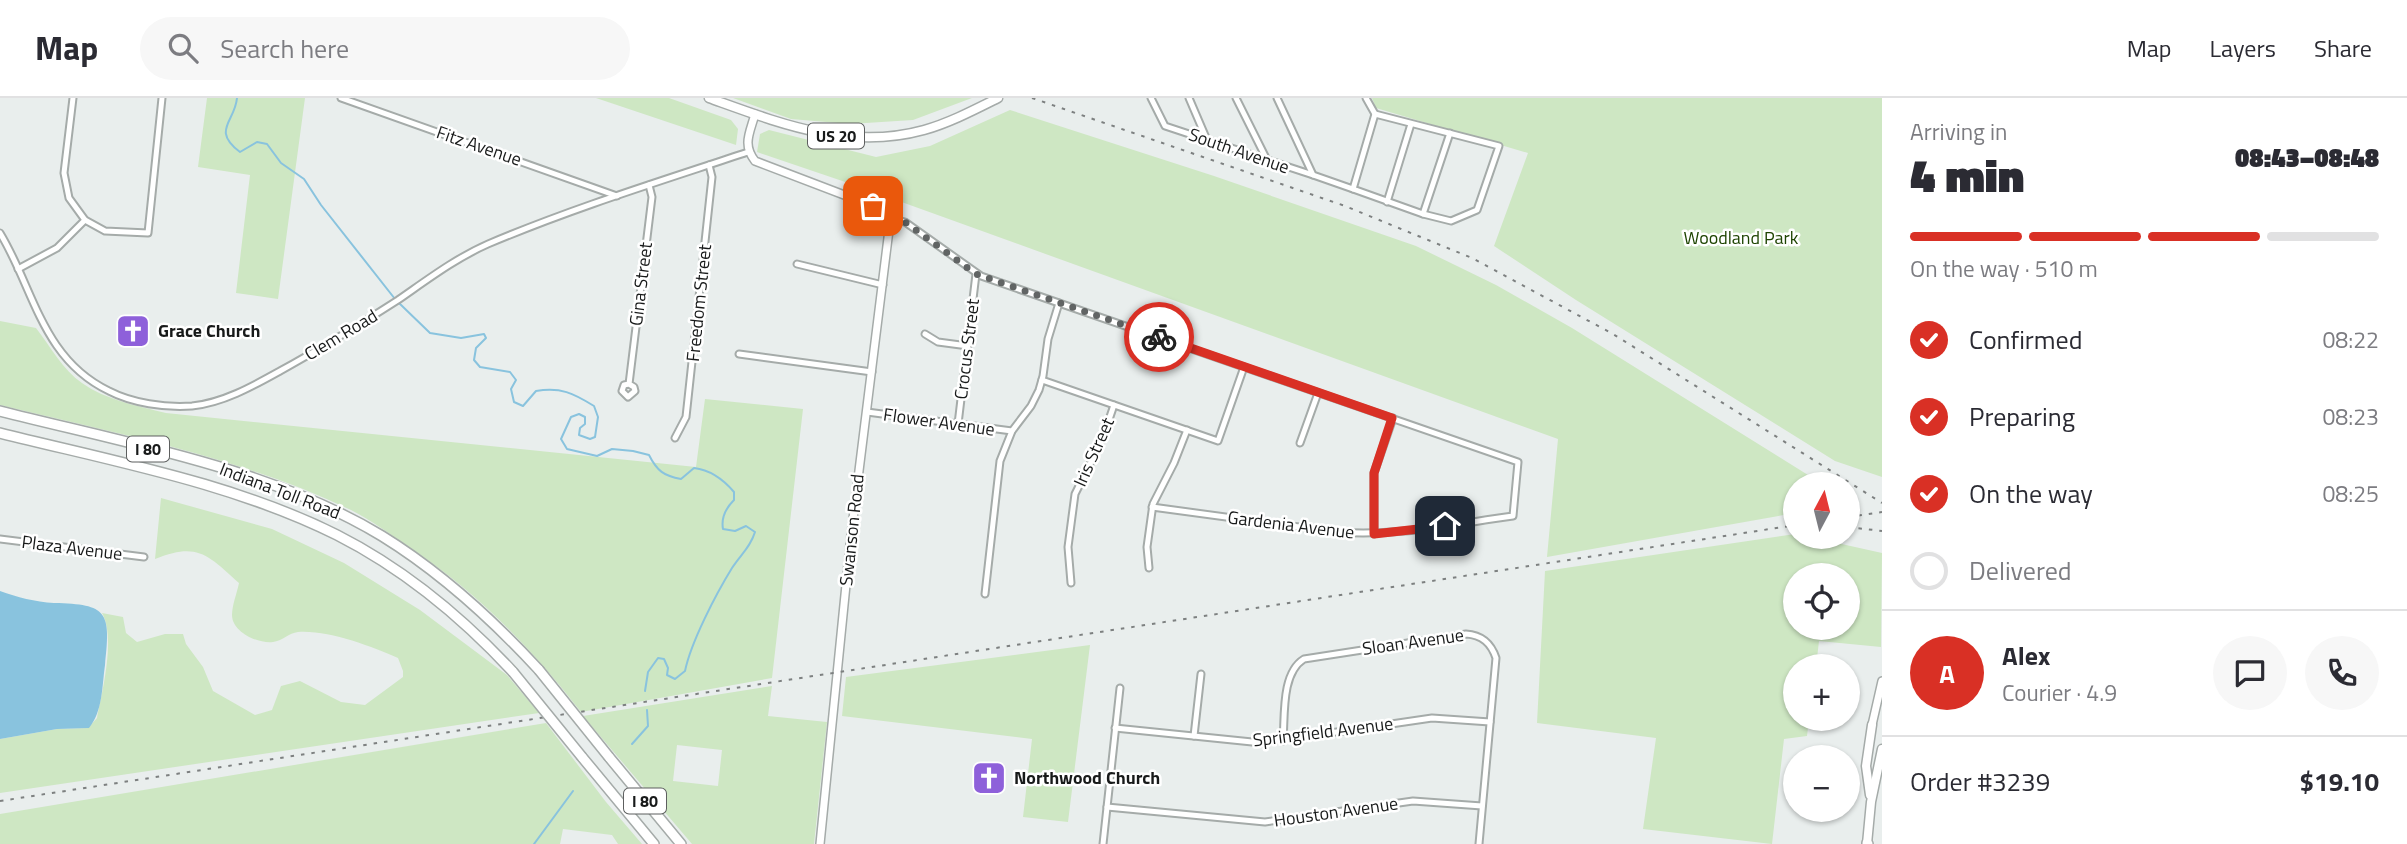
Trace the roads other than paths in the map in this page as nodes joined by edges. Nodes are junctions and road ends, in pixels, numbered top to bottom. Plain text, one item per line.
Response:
1 (73, 98) edge
2 (162, 98) edge
3 (341, 98) edge
4 (709, 98) edge
5 (998, 98) edge
6 (1151, 98) edge
7 (1189, 98) edge
8 (1236, 98) edge
9 (1277, 98) edge
10 (1366, 98) edge
11 (754, 114) junction
12 (1375, 114) junction
13 (1411, 124) junction
14 (1450, 133) junction
15 (1207, 140) junction
16 (748, 152) junction
17 (1267, 160) junction
18 (709, 164) junction
19 (1312, 175) junction
20 (649, 185) junction
21 (1356, 190) junction
22 (617, 196) junction
23 (1387, 202) junction
24 (1423, 214) junction
25 (885, 216) junction
26 (85, 220) junction
27 (0, 233) edge
28 (797, 264) dead end
29 (18, 269) junction
30 (976, 274) junction
31 (883, 285) junction
32 (1059, 303) junction
33 (925, 334) dead end
34 (968, 345) junction
35 (740, 354) dead end
36 (1244, 367) junction
37 (872, 372) junction
38 (1042, 380) junction
39 (629, 384) dead end
40 (1318, 393) junction
41 (1114, 405) junction
42 (0, 411) edge
43 (867, 412) junction
44 (1392, 418) junction
45 (958, 425) junction
46 (1187, 430) junction
47 (1012, 431) junction
48 (0, 433) edge
49 (675, 438) dead end
50 (1300, 443) dead end
51 (1152, 507) junction
52 (1374, 534) junction
53 (0, 540) edge
54 (144, 557) dead end
55 (1149, 568) dead end
56 (1071, 583) dead end
57 (985, 594) dead end
58 (1201, 674) dead end
59 (1882, 681) edge
60 (1120, 688) dead end
61 (1490, 722) junction
62 (1872, 725) joint
63 (1115, 728) junction
64 (1194, 736) junction
65 (1283, 741) junction
66 (1882, 749) edge
67 (1882, 781) edge
68 (1871, 802) junction
69 (1482, 806) junction
70 (1107, 807) junction
71 (654, 844) edge
72 (681, 844) edge
73 (820, 844) edge
74 (1103, 844) edge
75 (1479, 844) edge
76 (1867, 844) edge

1 - 26 street
2 - 26 street
3 - 22 street, Fitz Avenue
4 - 11 main road, US 20
5 - 11 main road, US 20
6 - 15 street, South Avenue
7 - 15 street
8 - 17 street
9 - 19 street
10 - 12 street
11 - 16 street
12 - 13 street
12 - 21 street
13 - 14 street
13 - 23 street
14 - 24 street
14 - 24 street
15 - 17 street, South Avenue
16 - 18 street, Clem Road
16 - 25 street
17 - 19 street, South Avenue
18 - 20 street, Clem Road
18 - 49 street, Freedom Street
19 - 21 street, South Avenue
20 - 22 street, Clem Road
20 - 39 street, Gina Street
21 - 23 street
22 - 29 street, Clem Road
23 - 24 street
25 - 30 street
25 - 31 street, Swanson Road
26 - 29 street
27 - 29 street, Clem Road
28 - 31 street
30 - 32 street
30 - 34 street, Crocus Street
31 - 37 street, Swanson Road
32 - 36 street
32 - 38 street
33 - 34 street
34 - 45 street, Crocus Street
35 - 37 street
36 - 40 street
36 - 46 street
37 - 43 street, Swanson Road
38 - 41 street
38 - 47 street
40 - 44 street
40 - 50 street
41 - 46 street
41 - 56 street, Iris Street
42 - 72 highway, Indiana Toll Road / I 80, bridge
43 - 45 street, Flower Avenue
43 - 73 street, Swanson Road
44 - 52 street
44 - 52 street, Gardenia Avenue
45 - 47 street, Flower Avenue
46 - 51 street
47 - 57 street
48 - 71 highway, Indiana Toll Road / I 80, bridge
51 - 52 street, Gardenia Avenue
51 - 55 street
53 - 54 street, Plaza Avenue
58 - 64 street
59 - 62 street
60 - 63 street
61 - 65 street, Springfield Avenue
61 - 65 street, Sloan Avenue
61 - 69 street, Sloan Avenue
62 - 68 main road
63 - 64 street, Springfield Avenue
63 - 70 street
64 - 65 street, Springfield Avenue
66 - 68 main road
67 - 68 main road
68 - 76 main road
69 - 70 street, Houston Avenue
69 - 75 street, Sloan Avenue
70 - 74 street

